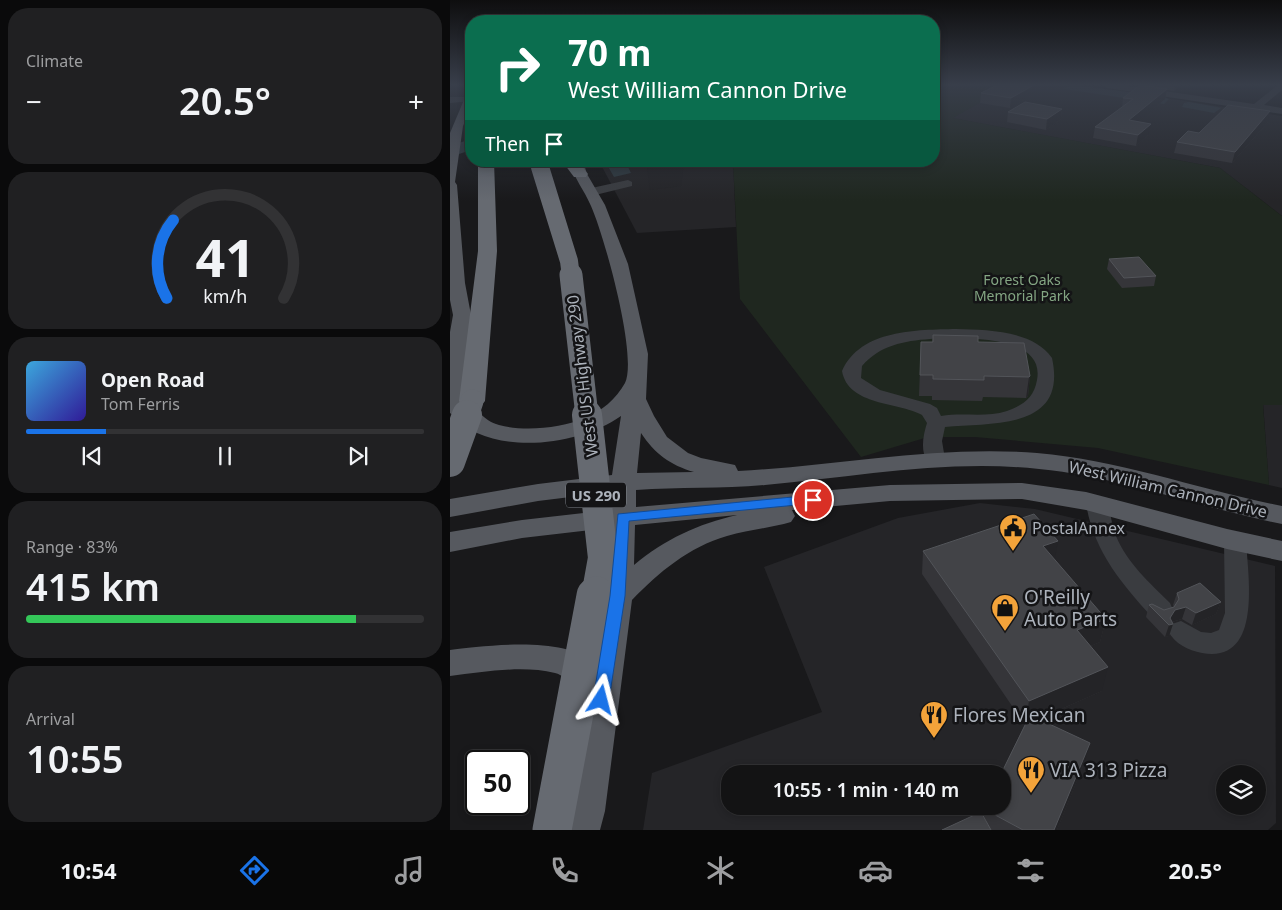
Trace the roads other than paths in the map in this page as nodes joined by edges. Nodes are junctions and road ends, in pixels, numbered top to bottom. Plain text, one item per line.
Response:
1 (456, 126) edge
2 (487, 167) edge
3 (540, 167) edge
4 (579, 172) edge
5 (451, 174) edge
6 (628, 184) dead end
7 (450, 185) edge
8 (636, 391) junction
9 (451, 402) edge
10 (936, 423) junction
11 (935, 459) junction
12 (450, 462) edge
13 (764, 477) junction
14 (624, 482) junction
15 (928, 491) junction
16 (850, 496) junction
17 (1097, 504) junction
18 (450, 508) edge
19 (1282, 515) edge
20 (623, 517) junction
21 (450, 542) edge
22 (1242, 542) junction
23 (1282, 544) edge
24 (1282, 551) edge
25 (618, 596) junction
26 (1161, 610) edge
27 (1181, 631) dead end
28 (450, 663) edge
29 (598, 719) junction
30 (552, 830) edge
31 (581, 830) edge

1 - 5 main road
2 - 12 highway, bridge
3 - 30 highway, West US Highway 290 / US 290, bridge
4 - 6 street
4 - 8 main road
7 - 9 main road
8 - 9 main road
8 - 13 main road
8 - 14 main road
10 - 10 street
10 - 11 street
11 - 13 main road, West William Cannon Drive
11 - 15 main road
11 - 19 main road, West William Cannon Drive
13 - 14 main road
14 - 18 main road
14 - 20 main road
15 - 16 main road, West William Cannon Drive
15 - 17 main road, West William Cannon Drive
16 - 20 main road, West William Cannon Drive
16 - 25 main road
17 - 22 main road, West William Cannon Drive
17 - 26 street
20 - 21 main road, West William Cannon Drive
20 - 25 main road
22 - 23 main road
22 - 24 main road, West William Cannon Drive
22 - 27 street
25 - 29 main road
28 - 29 main road
29 - 31 main road

